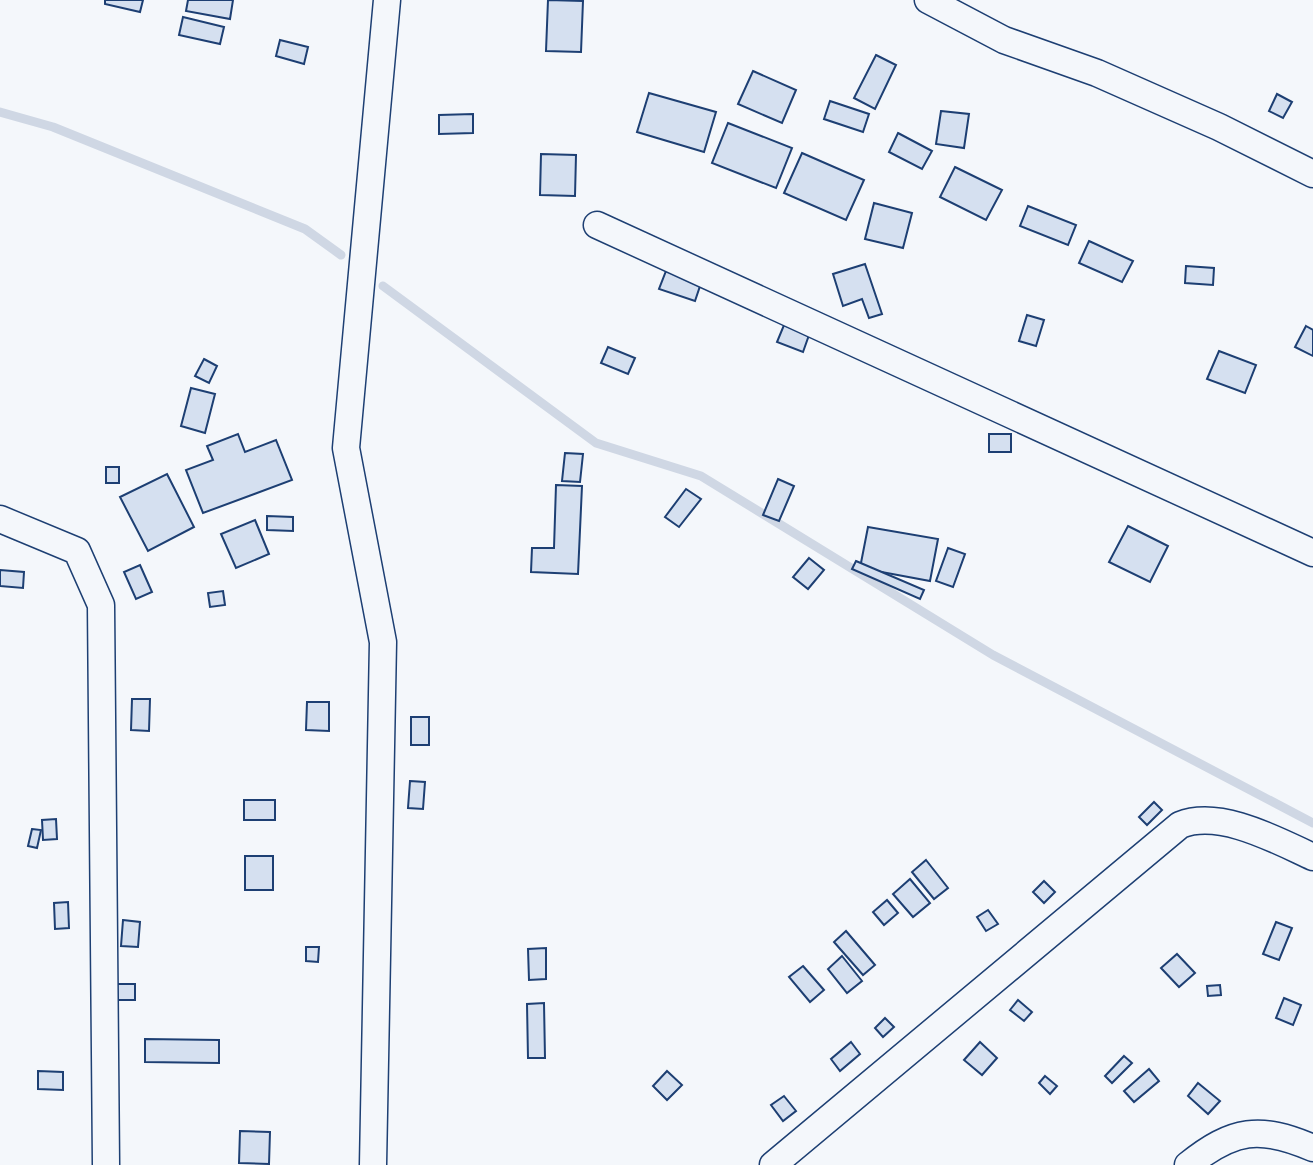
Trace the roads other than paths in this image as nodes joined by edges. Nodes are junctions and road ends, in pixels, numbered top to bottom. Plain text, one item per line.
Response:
1 (387, 0) edge
2 (928, 0) edge
3 (1313, 174) edge
4 (597, 225) dead end
5 (0, 519) edge
6 (1313, 553) edge
7 (1313, 857) edge
8 (1313, 1148) edge
9 (106, 1165) edge
10 (373, 1165) edge
11 (773, 1165) edge
12 (1188, 1165) edge

1 - 10 street
2 - 3 street
4 - 6 street
5 - 9 street
7 - 11 street
8 - 12 street

